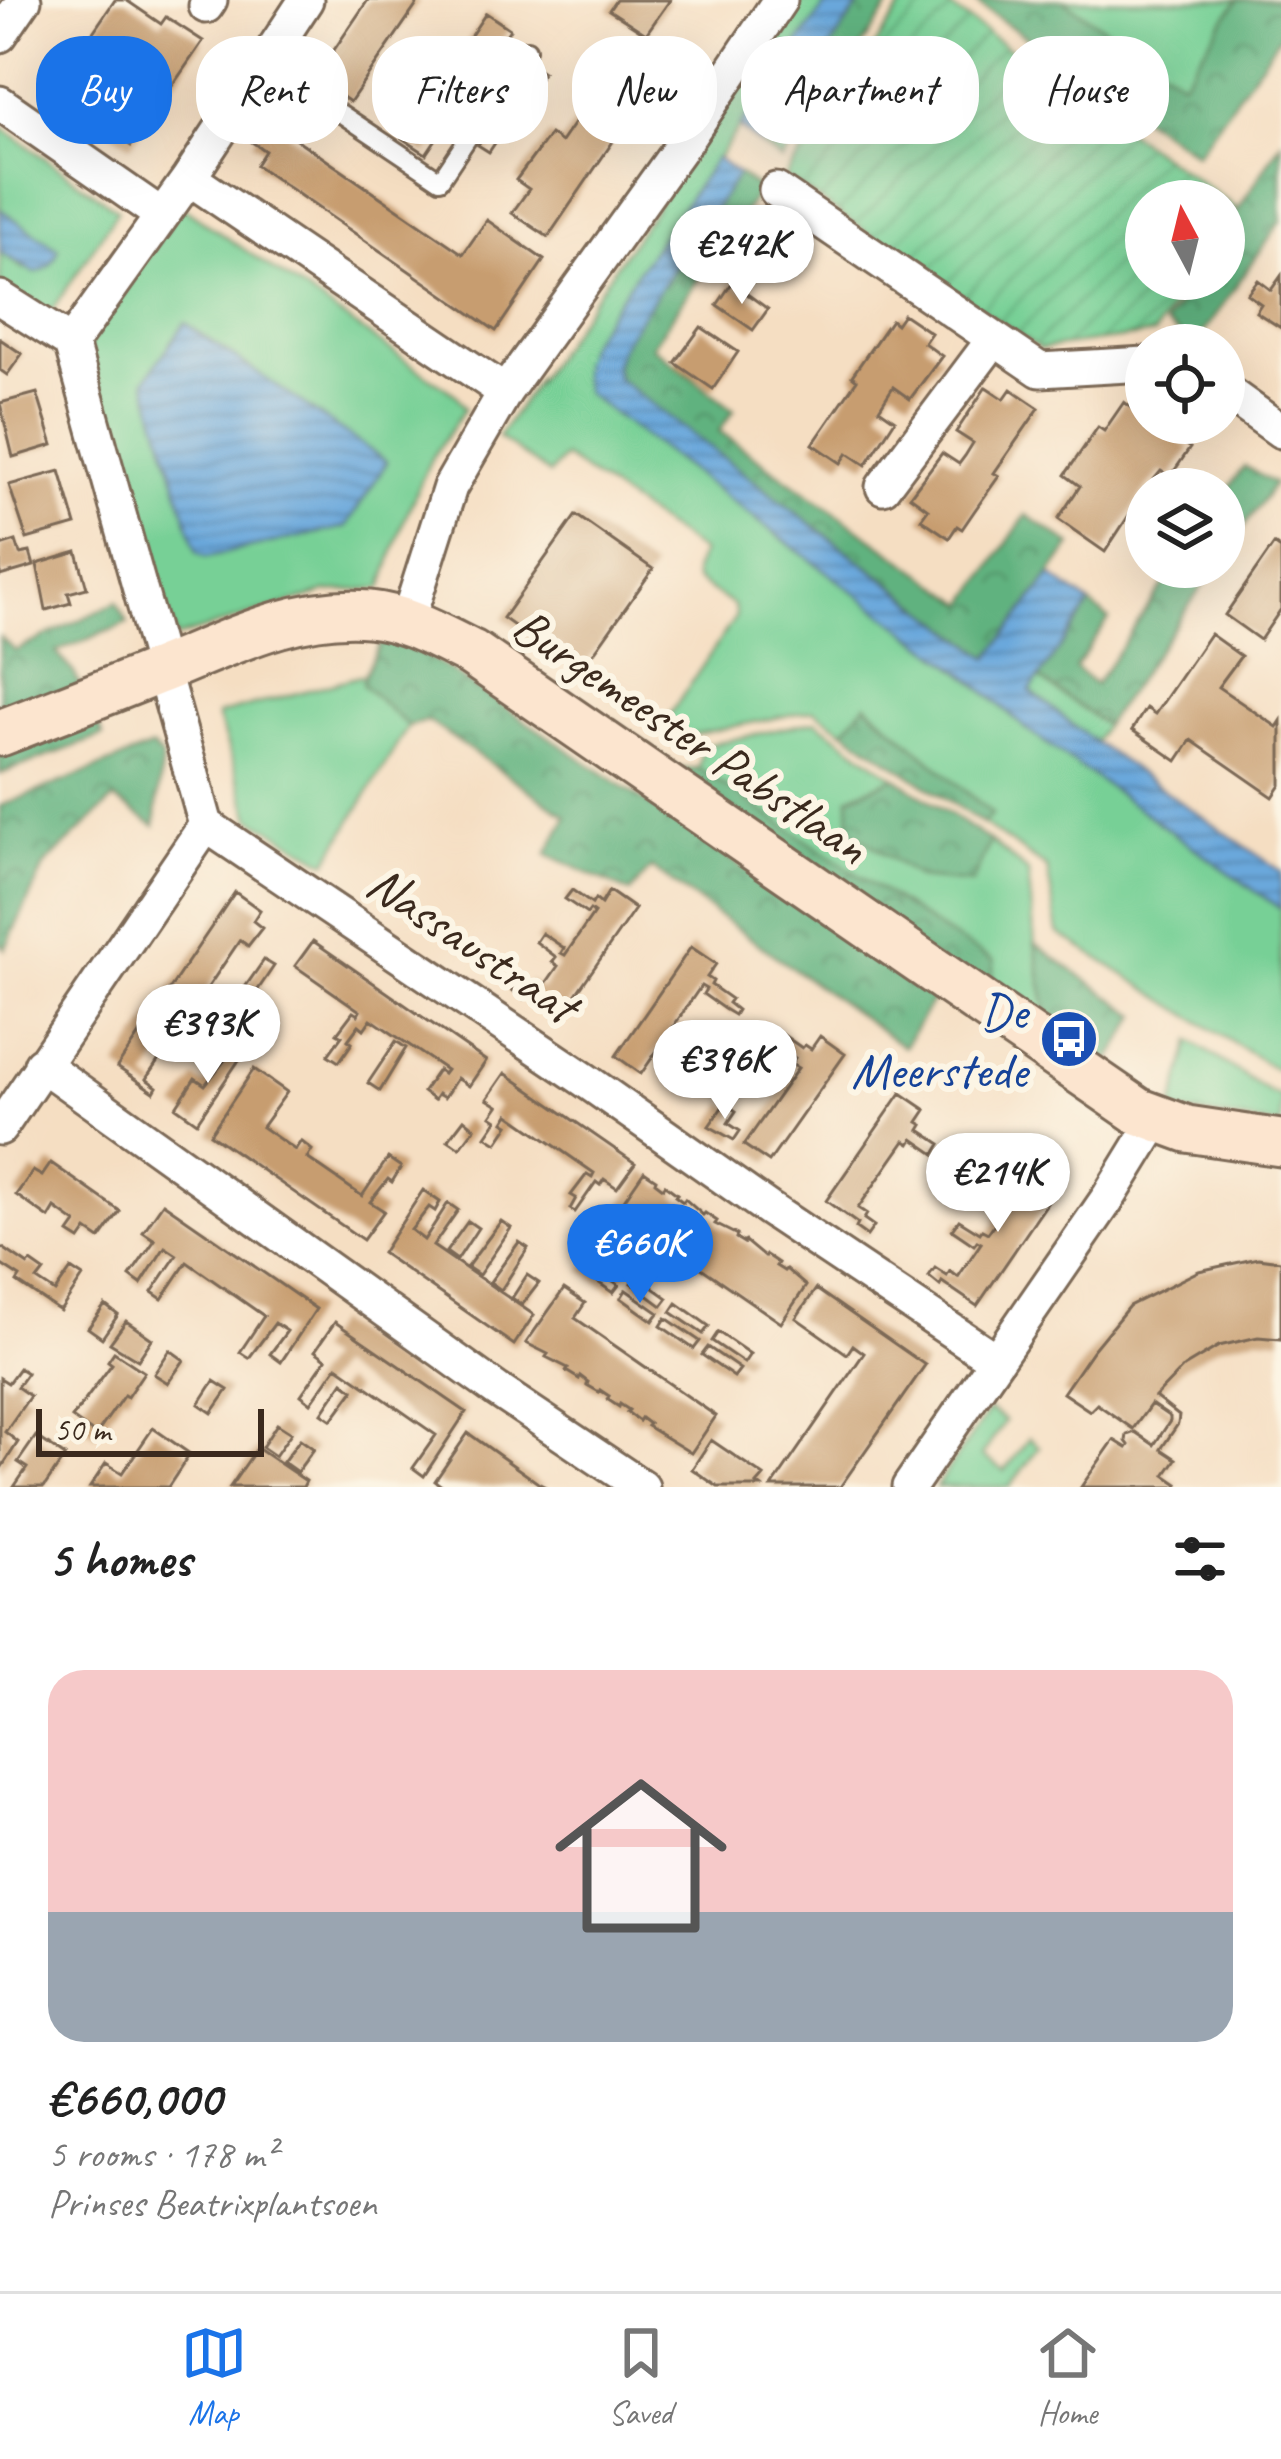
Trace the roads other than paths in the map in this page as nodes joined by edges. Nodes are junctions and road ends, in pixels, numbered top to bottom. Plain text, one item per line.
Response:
1 (24, 0) edge
2 (306, 0) edge
3 (780, 0) edge
4 (0, 34) edge
5 (282, 36) edge
6 (0, 103) edge
7 (211, 144) edge
8 (387, 144) edge
9 (464, 144) edge
10 (189, 178) junction
11 (776, 190) dead end
12 (161, 215) junction
13 (0, 298) edge
14 (994, 339) junction
15 (71, 343) junction
16 (1125, 365) edge
17 (505, 392) junction
18 (1245, 405) edge
19 (1281, 431) edge
20 (883, 487) dead end
21 (407, 622) junction
22 (162, 670) junction
23 (0, 733) edge
24 (206, 825) junction
25 (41, 1064) junction
26 (1156, 1120) junction
27 (0, 1128) edge
28 (1281, 1143) edge
29 (994, 1359) junction
30 (642, 1487) edge
31 (909, 1487) edge

1 - 4 street
2 - 5 street
3 - 17 street
6 - 12 street
7 - 10 street
8 - 9 lane
10 - 12 street
10 - 17 street
11 - 14 street
12 - 15 street
13 - 15 street
14 - 16 street
14 - 20 street
15 - 22 street
17 - 21 street
18 - 19 street
21 - 22 street, Burgemeester Pabstlaan
21 - 26 street, Burgemeester Pabstlaan
22 - 23 street, Burgemeester Pabstlaan
22 - 24 street
24 - 25 street
24 - 29 street, Nassaustraat
25 - 27 street
25 - 30 street
26 - 28 street, Burgemeester Pabstlaan
26 - 29 street
29 - 31 street

